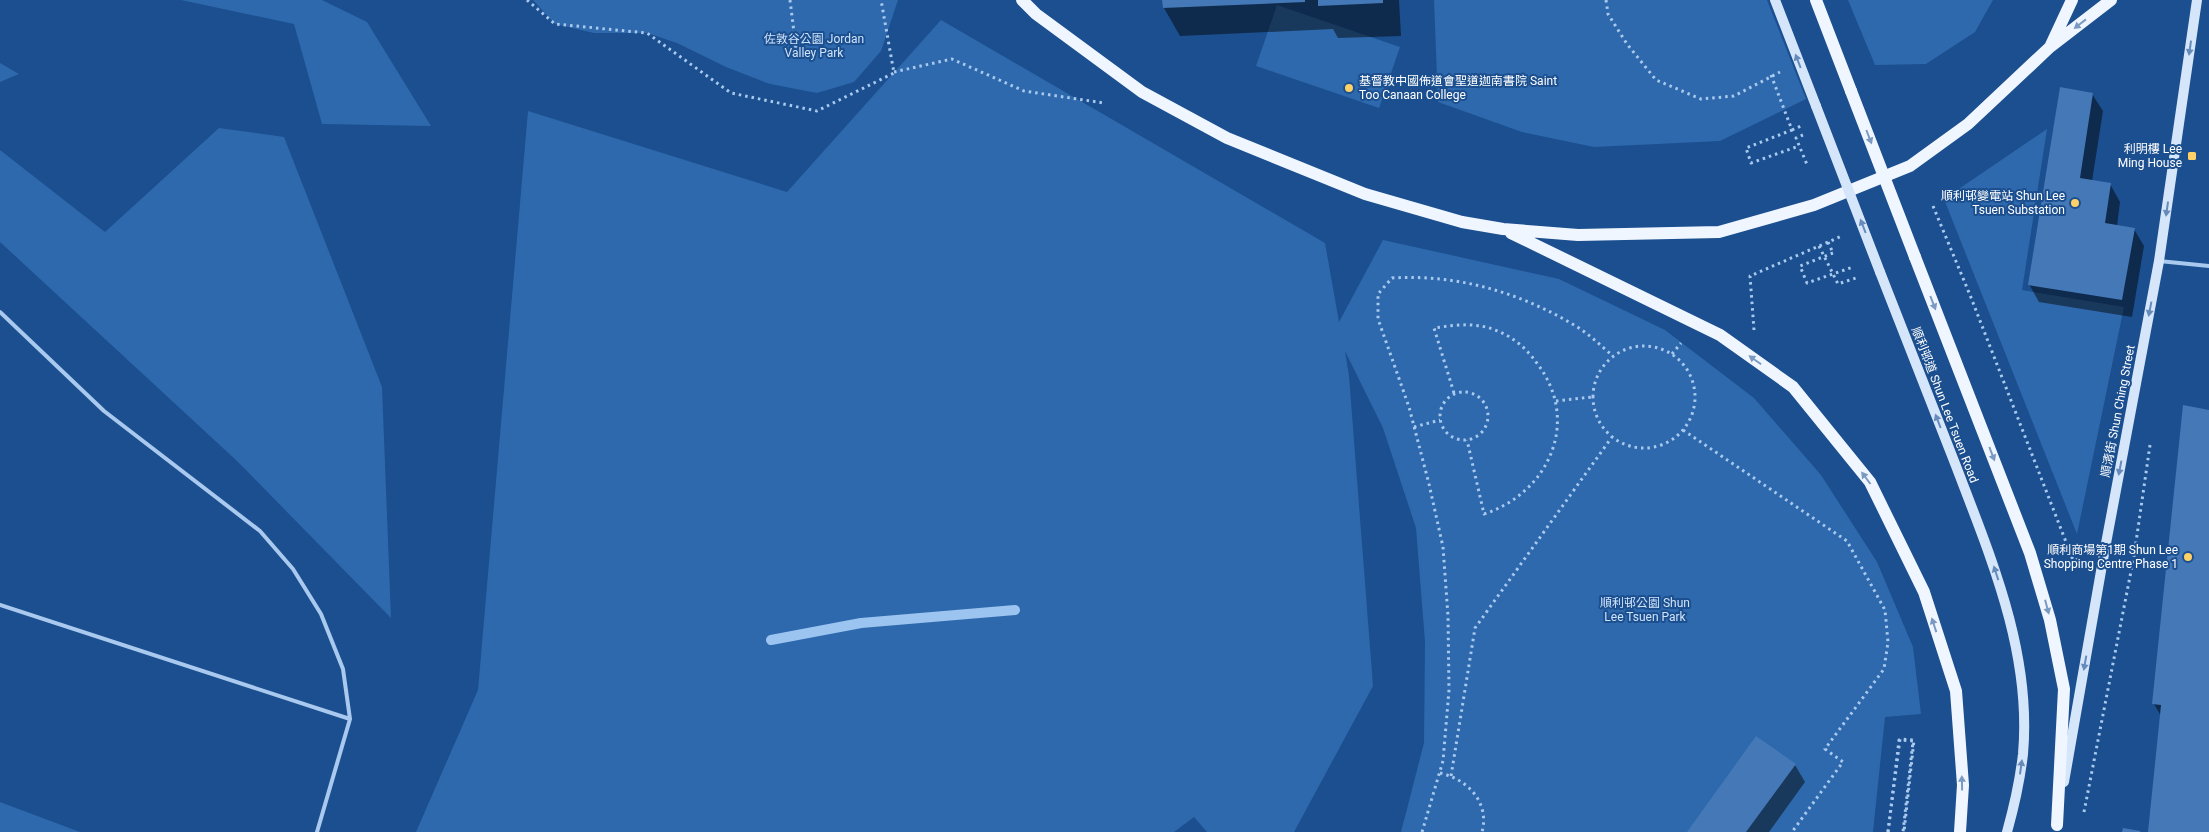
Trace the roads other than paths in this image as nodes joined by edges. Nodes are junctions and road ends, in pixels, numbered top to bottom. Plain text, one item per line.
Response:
1 (1022, 0) edge
2 (1775, 0) edge
3 (1816, 0) edge
4 (2072, 0) edge
5 (2110, 0) edge
6 (2197, 0) edge
7 (2050, 47) junction
8 (1503, 229) junction
9 (2159, 261) junction
10 (2209, 266) edge
11 (0, 312) edge
12 (0, 605) edge
13 (350, 719) junction
14 (2056, 829) edge
15 (317, 832) edge
16 (1960, 832) edge
17 (2007, 832) edge

1 - 8 main road
17 -> 2 main road, 順利邨道 Shun Lee Tsuen Road, bridge
3 -> 14 main road, bridge
4 - 7 main road
5 -> 7 main road
6 -> 9 main road, 順清街 Shun Ching Street
7 - 8 main road
16 -> 8 main road
9 - 10 lane
9 -> 14 main road, 順清街 Shun Ching Street
11 - 13 lane
12 - 13 lane
13 - 15 lane

